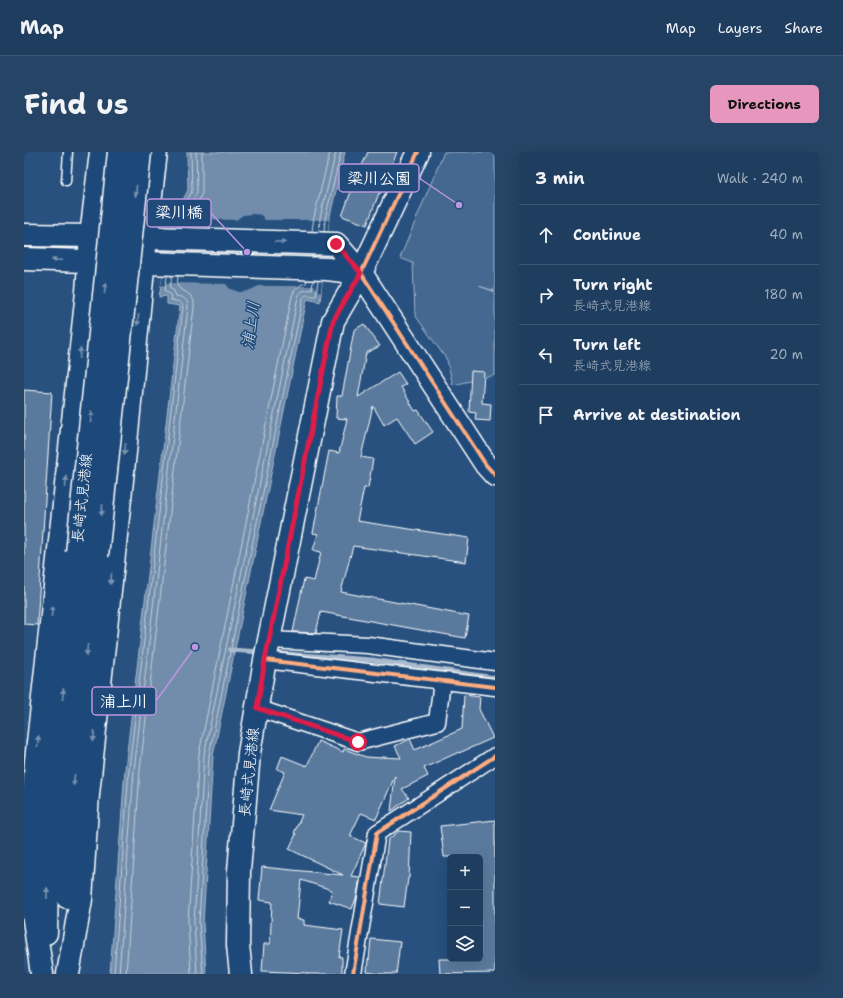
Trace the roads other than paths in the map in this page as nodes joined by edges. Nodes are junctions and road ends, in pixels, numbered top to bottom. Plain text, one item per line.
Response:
1 (68, 152) edge
2 (101, 152) edge
3 (119, 152) edge
4 (140, 152) edge
5 (156, 152) edge
6 (418, 152) edge
7 (66, 181) dead end
8 (24, 235) edge
9 (91, 236) junction
10 (156, 238) junction
11 (24, 259) edge
12 (89, 261) junction
13 (155, 263) junction
14 (361, 273) junction
15 (495, 475) edge
16 (87, 555) junction
17 (267, 650) junction
18 (495, 662) edge
19 (442, 681) junction
20 (495, 688) edge
21 (257, 708) junction
22 (495, 756) edge
23 (44, 974) edge
24 (68, 974) edge
25 (241, 974) edge
26 (353, 974) edge

1 - 7 lane
2 - 9 main road
16 -> 3 main road, 長崎式見港線, bridge
4 -> 16 main road, 長崎式見港線, bridge
5 - 10 main road
6 - 14 main road, 長崎式見港線
8 - 9 main road
9 - 10 main road
9 - 12 main road
10 - 13 main road
10 -> 14 main road
12 -> 11 main road
12 - 13 main road
23 -> 12 main road
13 - 14 main road
13 -> 24 main road
14 - 15 main road
14 - 17 main road, 長崎式見港線
23 -> 16 main road, 長崎式見港線
16 -> 24 main road, 長崎式見港線
17 - 18 street
17 - 19 street
17 - 21 main road, 長崎式見港線
19 - 20 street
19 - 21 street
21 - 25 main road, 長崎式見港線
22 - 26 street

